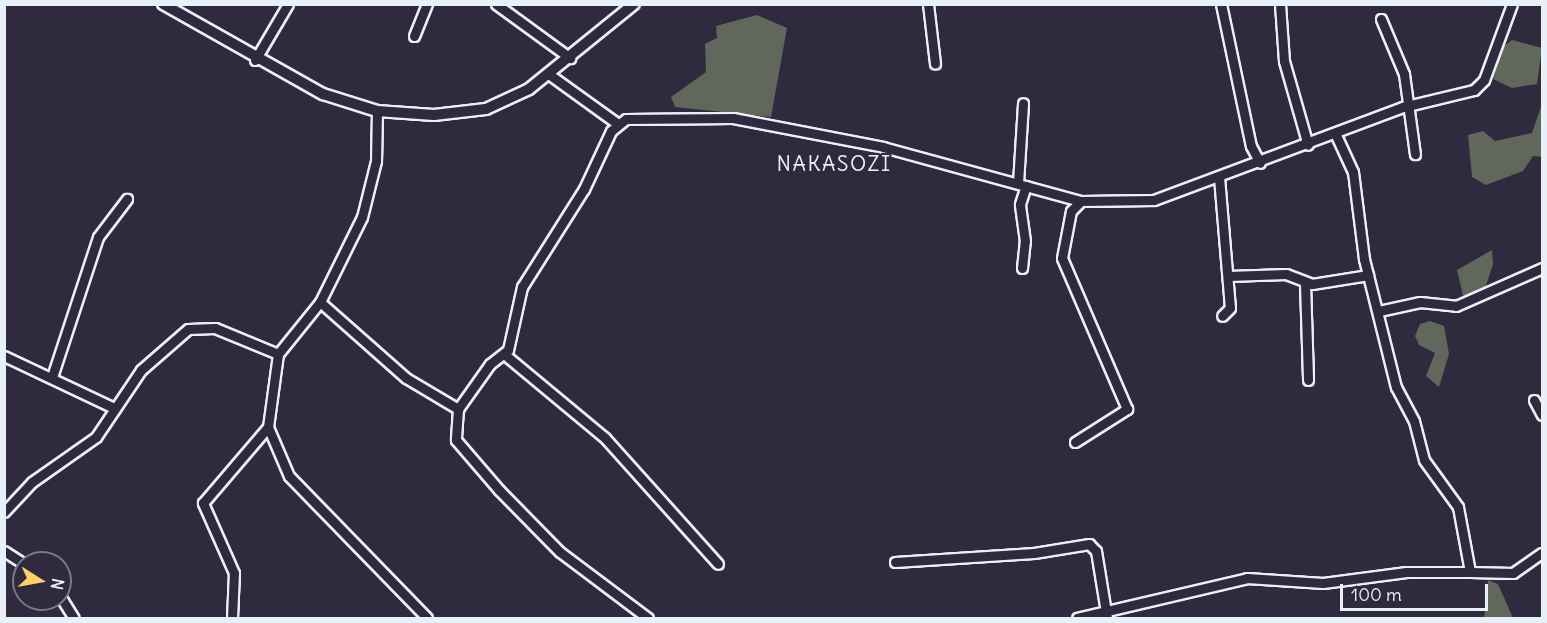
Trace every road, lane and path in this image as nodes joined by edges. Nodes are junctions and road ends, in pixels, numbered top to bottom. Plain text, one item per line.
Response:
1 (163, 4) edge
2 (288, 4) edge
3 (427, 4) edge
4 (496, 4) edge
5 (634, 4) edge
6 (928, 4) edge
7 (1221, 4) edge
8 (1280, 4) edge
9 (1512, 4) edge
10 (619, 8) edge
11 (1381, 19) dead end
12 (414, 36) dead end
13 (570, 58) junction
14 (255, 60) junction
15 (935, 64) dead end
16 (550, 75) junction
17 (1023, 103) dead end
18 (1411, 104) junction
19 (377, 111) junction
20 (618, 124) junction
21 (1335, 133) junction
22 (1308, 145) junction
23 (1415, 154) dead end
24 (1260, 163) junction
25 (1218, 177) junction
26 (1022, 185) junction
27 (127, 199) dead end
28 (1081, 201) junction
29 (1022, 268) dead end
30 (1542, 268) edge
31 (1368, 275) junction
32 (1228, 276) junction
33 (1305, 283) junction
34 (320, 302) junction
35 (1379, 311) junction
36 (1222, 316) dead end
37 (278, 354) junction
38 (504, 354) junction
39 (4, 356) edge
40 (52, 377) junction
41 (1308, 381) dead end
42 (1534, 400) dead end
43 (114, 408) junction
44 (458, 409) junction
45 (1542, 415) edge
46 (268, 427) junction
47 (1075, 442) dead end
48 (4, 512) edge
49 (1542, 553) edge
50 (896, 562) dead end
51 (718, 564) dead end
52 (1470, 572) junction
53 (1107, 615) edge
54 (232, 618) edge
55 (427, 618) edge
56 (648, 618) edge
57 (1077, 618) edge

1 - 14 street
2 - 14 street
3 - 12 street
4 - 13 street
5 - 10 street
6 - 15 street
7 - 24 street
8 - 22 street
9 - 18 street
10 - 13 street
11 - 18 street
13 - 16 street
14 - 19 street
16 - 19 street
16 - 20 street
17 - 26 street
18 - 21 street
18 - 23 street
19 - 34 street
20 - 26 street
20 - 38 street
21 - 22 street
21 - 31 street
22 - 24 street
24 - 25 street
25 - 28 street
25 - 32 street
26 - 28 street
26 - 29 street
27 - 40 street
28 - 47 street
30 - 35 street
31 - 33 street
31 - 35 street
32 - 33 street
32 - 36 street
33 - 41 street
34 - 37 street
34 - 44 street
35 - 52 street
37 - 43 street
37 - 46 street
38 - 44 street
38 - 51 street
39 - 40 street
40 - 43 street
42 - 45 street
43 - 48 street
44 - 56 street
46 - 54 street
46 - 55 street
49 - 52 street
50 - 53 street
52 - 53 street
53 - 57 street

